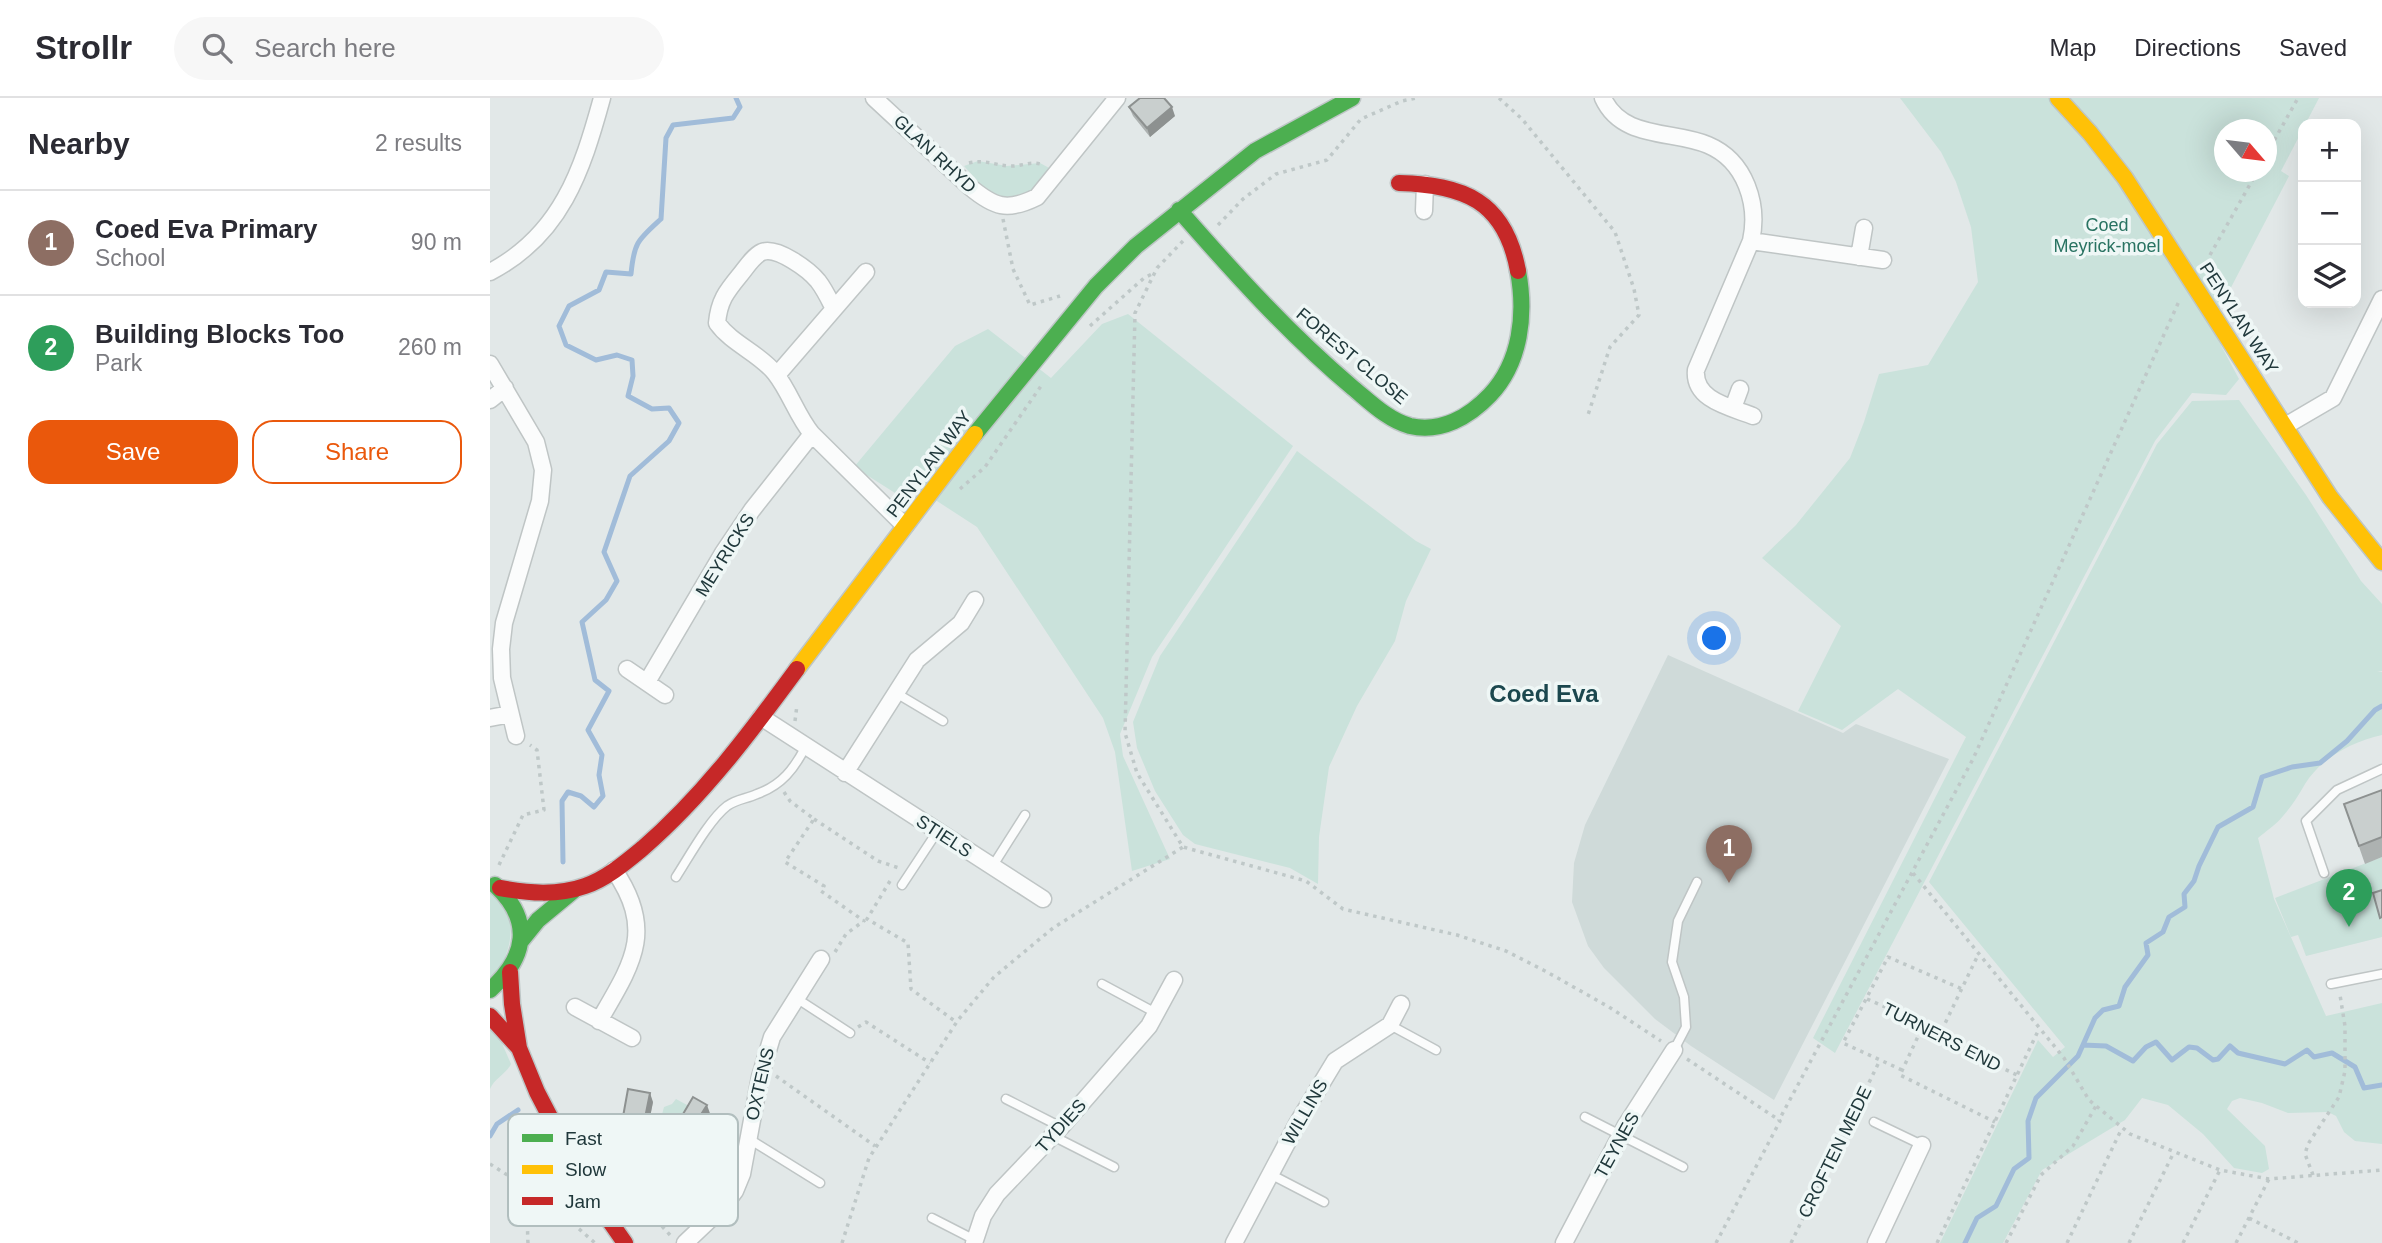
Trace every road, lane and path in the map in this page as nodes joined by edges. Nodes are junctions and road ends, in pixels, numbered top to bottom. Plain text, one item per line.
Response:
1 (602, 98) edge
2 (874, 98) edge
3 (1117, 98) edge
4 (1416, 98) edge
5 (1498, 98) edge
6 (1604, 98) edge
7 (2058, 98) edge
8 (2298, 98) edge
9 (1346, 100) edge
10 (2277, 135) edge
11 (1058, 172) junction
12 (956, 174) junction
13 (2251, 182) edge
14 (1399, 183) dead end
15 (1425, 184) junction
16 (1002, 207) junction
17 (1179, 210) junction
18 (1424, 211) dead end
19 (1864, 228) dead end
20 (1204, 239) junction
21 (1751, 241) junction
22 (2210, 255) dead end
23 (1860, 257) junction
24 (1883, 261) dead end
25 (490, 272) edge
26 (866, 272) dead end
27 (1155, 272) junction
28 (1070, 293) dead end
29 (2180, 299) dead end
30 (2382, 299) edge
31 (834, 309) junction
32 (1086, 329) dead end
33 (490, 364) edge
34 (777, 375) junction
35 (1043, 383) dead end
36 (505, 388) junction
37 (1740, 389) dead end
38 (490, 400) edge
39 (1733, 408) junction
40 (1753, 416) dead end
41 (1587, 418) dead end
42 (2285, 426) junction
43 (812, 434) junction
44 (956, 492) dead end
45 (905, 526) junction
46 (2382, 562) edge
47 (975, 600) dead end
48 (495, 649) edge
49 (627, 669) dead end
50 (647, 682) junction
51 (896, 693) junction
52 (665, 695) dead end
53 (798, 702) dead end
54 (510, 714) junction
55 (761, 717) junction
56 (490, 718) edge
57 (943, 721) dead end
58 (785, 733) junction
59 (516, 736) joint
60 (806, 746) junction
61 (2382, 769) edge
62 (845, 773) junction
63 (778, 783) junction
64 (1025, 815) dead end
65 (814, 819) junction
66 (937, 832) junction
67 (1183, 847) junction
68 (992, 867) junction
69 (614, 870) junction
70 (1913, 873) junction
71 (2324, 873) dead end
72 (908, 874) junction
73 (676, 877) dead end
74 (495, 880) edge
75 (1697, 882) dead end
76 (902, 885) dead end
77 (573, 891) junction
78 (1043, 900) dead end
79 (866, 920) junction
80 (521, 941) junction
81 (1978, 955) junction
82 (828, 957) joint
83 (510, 972) junction
84 (2382, 974) edge
85 (1174, 980) dead end
86 (2335, 983) joint
87 (1102, 984) dead end
88 (1962, 989) junction
89 (490, 990) edge
90 (796, 998) junction
91 (1867, 999) junction
92 (1401, 1004) dead end
93 (575, 1007) dead end
94 (1156, 1013) junction
95 (490, 1016) edge
96 (599, 1021) junction
97 (956, 1022) junction
98 (1390, 1025) junction
99 (2039, 1029) junction
100 (1921, 1030) junction
101 (850, 1033) joint
102 (632, 1038) dead end
103 (1938, 1038) junction
104 (519, 1048) junction
105 (1436, 1050) dead end
106 (1674, 1050) junction
107 (1880, 1060) junction
108 (930, 1063) junction
109 (1901, 1073) junction
110 (2017, 1075) junction
111 (760, 1077) junction
112 (1006, 1099) dead end
113 (2096, 1106) junction
114 (548, 1114) edge
115 (1585, 1117) dead end
116 (1779, 1120) junction
117 (1874, 1122) dead end
118 (1995, 1122) junction
119 (2122, 1128) junction
120 (1057, 1131) junction
121 (1621, 1135) junction
122 (749, 1139) junction
123 (1922, 1145) joint
124 (876, 1146) junction
125 (2174, 1152) junction
126 (492, 1164) edge
127 (1114, 1167) dead end
128 (1683, 1167) dead end
129 (2220, 1170) junction
130 (2382, 1170) edge
131 (1270, 1174) junction
132 (508, 1175) edge
133 (2313, 1175) junction
134 (2269, 1179) junction
135 (820, 1183) dead end
136 (738, 1184) edge
137 (1324, 1202) dead end
138 (932, 1218) dead end
139 (2249, 1218) junction
140 (576, 1226) edge
141 (613, 1226) edge
142 (662, 1226) edge
143 (700, 1226) edge
144 (974, 1241) edge
145 (680, 1242) edge
146 (595, 1243) edge
147 (625, 1243) edge
148 (842, 1243) edge
149 (1234, 1243) edge
150 (1564, 1243) edge
151 (1716, 1243) edge
152 (1791, 1243) edge
153 (1876, 1243) edge
154 (1937, 1243) edge
155 (2006, 1243) edge
156 (2067, 1243) edge
157 (2129, 1243) edge
158 (2183, 1243) edge
159 (2236, 1243) edge
160 (2298, 1243) edge

1 - 25 street
2 - 12 street, GLAN RHYD
3 - 11 street
4 - 20 path
5 - 41 path
6 - 21 street
7 - 42 street, PENYLAN WAY
8 - 10 path
9 - 17 street, PENYLAN WAY
11 - 12 path
11 - 16 street
12 - 16 street, GLAN RHYD
13 - 22 path
14 - 15 street, FOREST CLOSE
15 - 18 street
15 - 20 street, FOREST CLOSE
16 - 28 path
17 - 20 street, FOREST CLOSE
17 - 45 street, PENYLAN WAY
19 - 23 street
20 - 27 path
21 - 23 street
21 - 39 street
23 - 24 street
26 - 31 street
27 - 32 path
27 - 67 path
29 - 70 path
30 - 42 street
31 - 34 street
31 - 34 street
33 - 36 street
34 - 43 street
35 - 44 path
36 - 38 street
36 - 48 street
37 - 39 street
39 - 40 street
42 - 46 street, PENYLAN WAY
43 - 45 street
43 - 50 street, MEYRICKS
45 - 55 street, PENYLAN WAY
47 - 51 street
48 - 54 street
49 - 50 street
50 - 52 street
51 - 57 lane
51 - 62 street
53 - 58 path
54 - 56 street
54 - 59 street
55 - 58 street, STIELS
55 - 69 street, PENYLAN WAY
58 - 60 street, STIELS
59 - 74 path
60 - 62 street, STIELS
60 - 63 lane
61 - 71 lane
62 - 66 street, STIELS
63 - 65 path
63 - 73 lane
64 - 68 lane
65 - 72 path
65 - 79 path
66 - 68 street, STIELS
66 - 72 lane
67 - 97 path
67 - 106 path
68 - 78 street, STIELS
69 - 77 street, PENYLAN WAY
69 - 96 street
70 - 81 path
70 - 116 path
72 - 76 lane
72 - 79 path
74 - 77 street, PENYLAN WAY
74 - 80 street
75 - 106 lane
77 - 80 street, PENYLAN WAY
79 - 82 path
79 - 97 path
80 - 83 street
81 - 88 path
81 - 99 path
82 - 90 street, OXTENS
83 - 89 street
83 - 104 street
84 - 86 lane
85 - 94 street, TYDIES
86 - 133 path
87 - 94 lane
88 - 91 path
88 - 103 path
90 - 101 lane
90 - 111 street, OXTENS
91 - 100 path, TURNERS END
91 - 107 path
92 - 98 street, WILLINS
93 - 96 street
94 - 120 street, TYDIES
95 - 104 street
96 - 102 street
97 - 108 path
98 - 105 lane
98 - 131 street, WILLINS
99 - 110 path
99 - 113 path
100 - 103 path, TURNERS END
100 - 109 path
101 - 108 path
103 - 110 path, TURNERS END
104 - 114 street
106 - 116 path
106 - 121 street, TEYNES
107 - 109 path
107 - 152 path, CROFTEN MEDE
108 - 124 path
109 - 118 path
110 - 118 path
111 - 122 street, OXTENS
111 - 124 path
112 - 120 lane
113 - 119 path
113 - 155 path
115 - 121 lane
116 - 151 path
117 - 123 lane
118 - 154 path
119 - 125 path
119 - 156 path
120 - 127 lane
120 - 144 street, TYDIES
121 - 128 lane
121 - 150 street, TEYNES
122 - 135 lane
122 - 136 street, OXTENS
123 - 153 street
124 - 148 path
125 - 129 path
125 - 157 path
126 - 132 path
129 - 134 path
129 - 158 path
130 - 133 path
131 - 137 lane
131 - 149 street, WILLINS
133 - 134 path
134 - 139 path
138 - 144 lane
139 - 159 path
139 - 160 path
140 - 146 path
141 - 147 street
142 - 145 path
143 - 145 street, OXTENS

